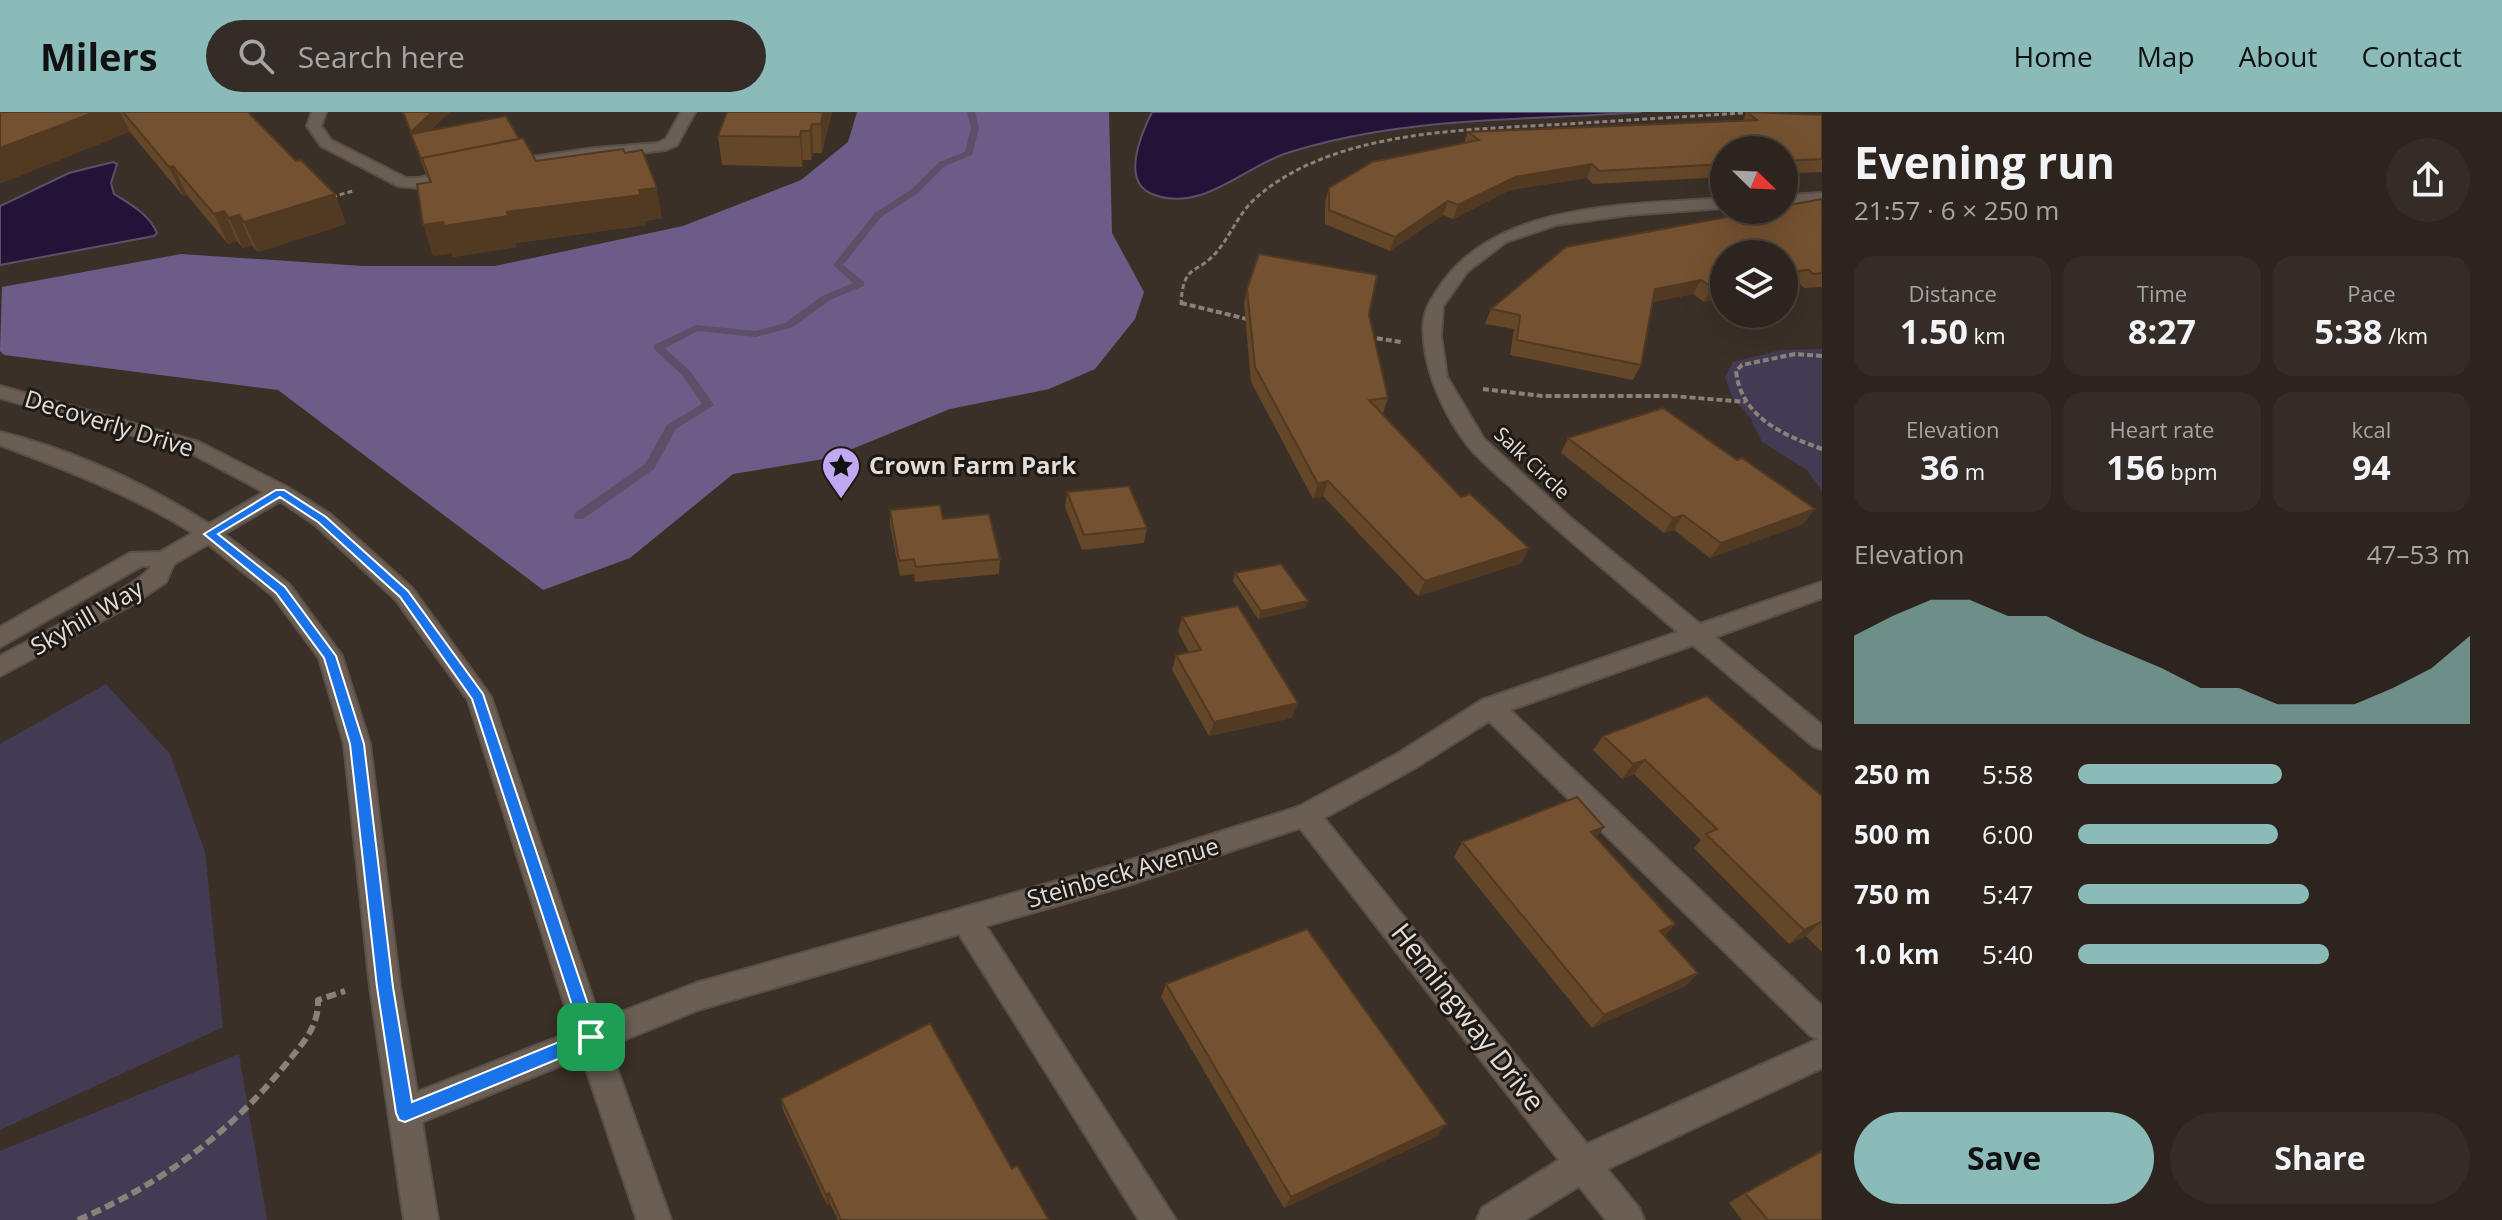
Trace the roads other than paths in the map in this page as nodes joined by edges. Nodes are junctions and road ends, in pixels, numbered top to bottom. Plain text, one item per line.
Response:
1 (319, 112) edge
2 (688, 112) edge
3 (1822, 198) edge
4 (1798, 199) edge
5 (1710, 204) edge
6 (0, 392) edge
7 (0, 438) edge
8 (280, 492) junction
9 (210, 534) junction
10 (164, 560) junction
11 (1822, 590) edge
12 (1696, 634) junction
13 (0, 638) edge
14 (0, 667) edge
15 (1491, 707) junction
16 (1822, 739) edge
17 (1306, 815) junction
18 (964, 918) junction
19 (1822, 1026) edge
20 (591, 1037) junction
21 (1822, 1052) edge
22 (405, 1113) junction
23 (1584, 1163) junction
24 (421, 1220) edge
25 (654, 1220) edge
26 (1159, 1220) edge
27 (1494, 1220) edge
28 (1627, 1220) edge

1 - 2 street
3 - 4 street
5 - 12 street, Salk Circle
6 - 8 street, Decoverly Drive
7 - 9 street, Decoverly Drive
8 - 9 street, Skyhill Way
8 - 20 street, Decoverly Drive
9 - 10 street, Skyhill Way
9 - 22 street, Decoverly Drive
10 - 13 street, Skyhill Way
10 - 14 street, Skyhill Way
11 - 12 street, Steinbeck Avenue
12 - 15 street, Steinbeck Avenue
12 - 16 street, Salk Circle
15 - 17 street, Steinbeck Avenue
15 - 19 street
17 - 18 street, Steinbeck Avenue
17 - 23 street, Hemingway Drive
18 - 20 street, Steinbeck Avenue
18 - 26 street
20 - 22 street, Steinbeck Avenue
20 - 25 street, Decoverly Drive
21 - 23 street
22 - 24 street, Decoverly Drive
23 - 27 street
23 - 28 street, Hemingway Drive

